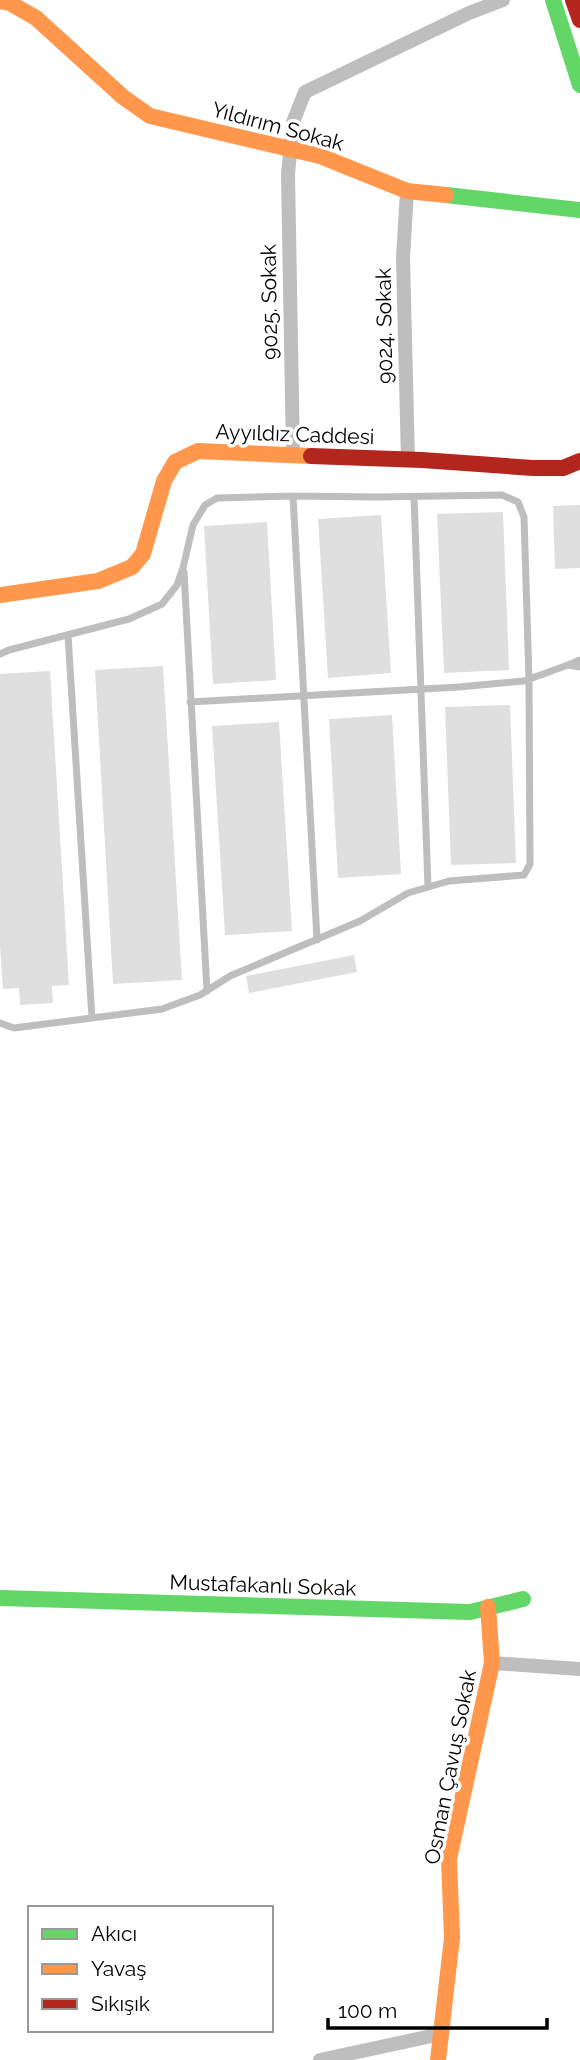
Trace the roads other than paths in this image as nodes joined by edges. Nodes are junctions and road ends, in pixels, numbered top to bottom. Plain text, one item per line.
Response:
1 (503, 0) edge
2 (553, 0) edge
3 (573, 0) edge
4 (0, 1) edge
5 (580, 20) edge
6 (580, 85) edge
7 (290, 149) junction
8 (407, 191) junction
9 (580, 210) edge
10 (293, 455) junction
11 (408, 460) junction
12 (580, 461) edge
13 (293, 496) junction
14 (414, 497) junction
15 (183, 568) junction
16 (0, 595) edge
17 (68, 635) junction
18 (0, 654) edge
19 (580, 660) edge
20 (568, 665) junction
21 (580, 667) edge
22 (529, 680) junction
23 (422, 689) junction
24 (305, 695) junction
25 (190, 702) junction
26 (428, 887) junction
27 (317, 940) junction
28 (207, 991) junction
29 (92, 1018) junction
30 (0, 1023) edge
31 (0, 1598) edge
32 (523, 1599) dead end
33 (488, 1607) junction
34 (492, 1663) junction
35 (580, 1670) edge
36 (441, 2034) junction
37 (320, 2060) edge
38 (438, 2060) edge

1 - 7 street, 9025. Sokak
2 - 6 street
3 - 5 street
4 - 7 street, Yıldırım Sokak
7 - 8 street, Yıldırım Sokak
7 - 10 street, 9025. Sokak
8 - 9 street, Yıldırım Sokak
8 - 11 street, 9024. Sokak
10 - 11 street, Ayyıldız Caddesi
10 - 16 street, Ayyıldız Caddesi
11 - 12 street, Ayyıldız Caddesi
13 - 14 lane
13 - 15 lane
13 - 24 lane
14 - 22 lane
14 - 23 lane
15 - 17 lane
15 - 25 lane
17 - 18 lane
17 - 29 lane
19 - 20 lane
20 - 21 lane
20 - 22 lane
22 - 23 lane
22 - 26 lane
23 - 24 lane
23 - 26 lane
24 - 25 lane
24 - 27 lane
25 - 28 lane
26 - 27 lane
27 - 28 lane
28 - 29 lane
29 - 30 lane
31 - 33 street, Mustafakanlı Sokak
32 - 33 street, Mustafakanlı Sokak
33 - 34 street, Osman Çavuş Sokak
34 - 35 street
34 - 36 street, Osman Çavuş Sokak
36 - 37 street
36 - 38 street, Osman Çavuş Sokak

